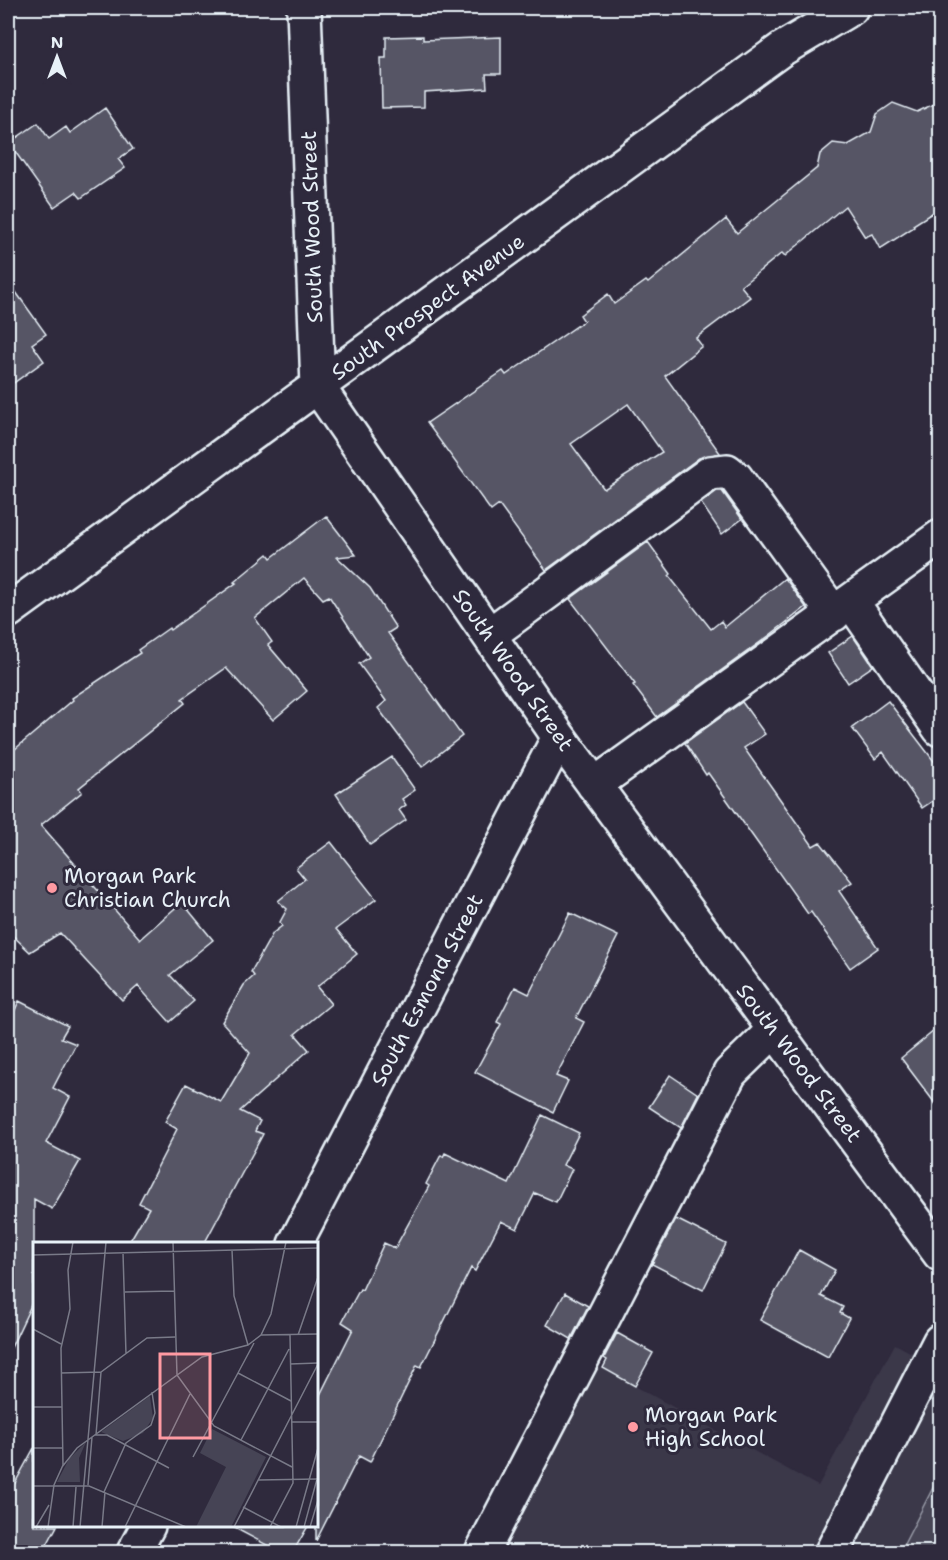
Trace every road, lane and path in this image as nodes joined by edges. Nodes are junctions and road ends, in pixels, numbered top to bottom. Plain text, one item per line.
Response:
1 (304, 8) edge
2 (851, 8) edge
3 (318, 387) junction
4 (940, 537) edge
5 (843, 607) junction
6 (8, 611) edge
7 (489, 636) junction
8 (940, 729) edge
9 (559, 737) junction
10 (594, 785) junction
11 (774, 1030) junction
12 (296, 1242) edge
13 (940, 1254) edge
14 (940, 1341) edge
15 (147, 1527) edge
16 (134, 1552) edge
17 (482, 1552) edge
18 (832, 1552) edge

1 - 3 street, South Wood Street
2 - 3 street, South Prospect Avenue
3 - 6 street, South Prospect Avenue
3 - 7 street, South Wood Street
4 - 5 street
5 - 7 street
5 - 8 street
5 - 10 street
7 - 9 street, South Wood Street
9 - 10 street, South Wood Street
9 - 12 street, South Esmond Street
10 - 11 street, South Wood Street
11 - 13 street, South Wood Street
11 - 17 street
14 - 18 street
15 - 16 street

